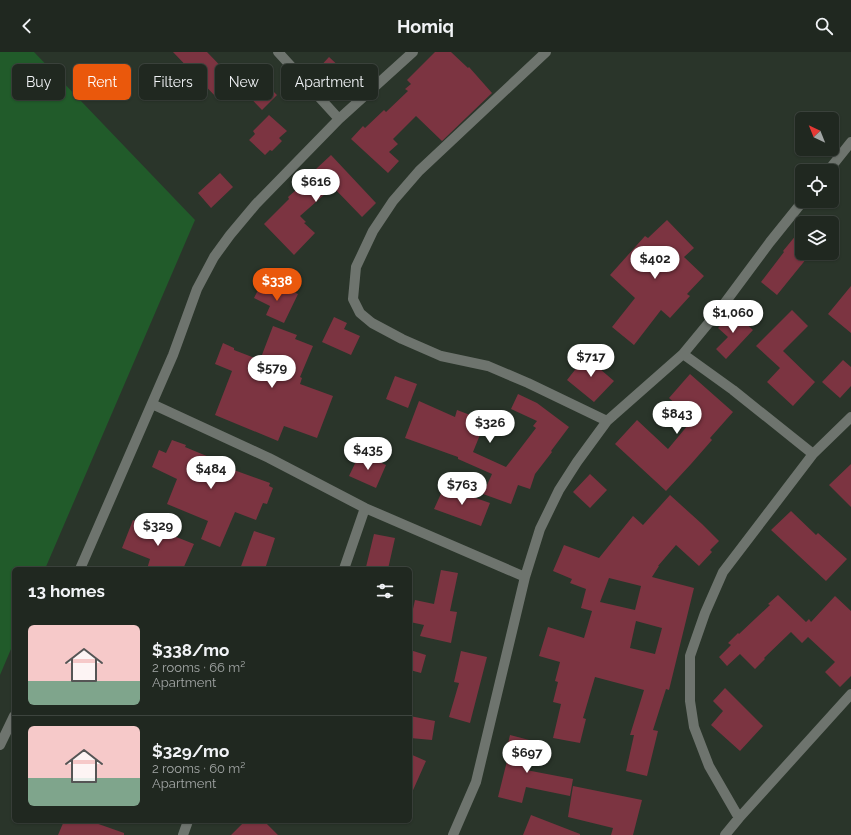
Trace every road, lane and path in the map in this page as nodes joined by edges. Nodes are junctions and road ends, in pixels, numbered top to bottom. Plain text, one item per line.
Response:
1 (278, 52) edge
2 (413, 52) edge
3 (546, 52) edge
4 (339, 119) junction
5 (851, 142) edge
6 (834, 164) edge
7 (797, 208) edge
8 (683, 354) junction
9 (152, 404) junction
10 (851, 417) edge
11 (607, 421) junction
12 (813, 454) junction
13 (365, 508) junction
14 (81, 567) edge
15 (345, 567) edge
16 (525, 577) junction
17 (851, 694) edge
18 (12, 720) edge
19 (0, 745) edge
20 (739, 818) junction
21 (187, 823) edge
22 (183, 835) edge
23 (454, 835) edge
24 (725, 835) edge

1 - 4 street
2 - 4 street
3 - 11 street
4 - 9 street
5 - 6 street
7 - 8 street
8 - 11 street
8 - 12 street
9 - 13 street
9 - 14 street
10 - 12 street
11 - 16 street
12 - 20 street
13 - 15 street
13 - 16 street
16 - 23 street
17 - 20 street
18 - 19 street
20 - 24 street
21 - 22 street

